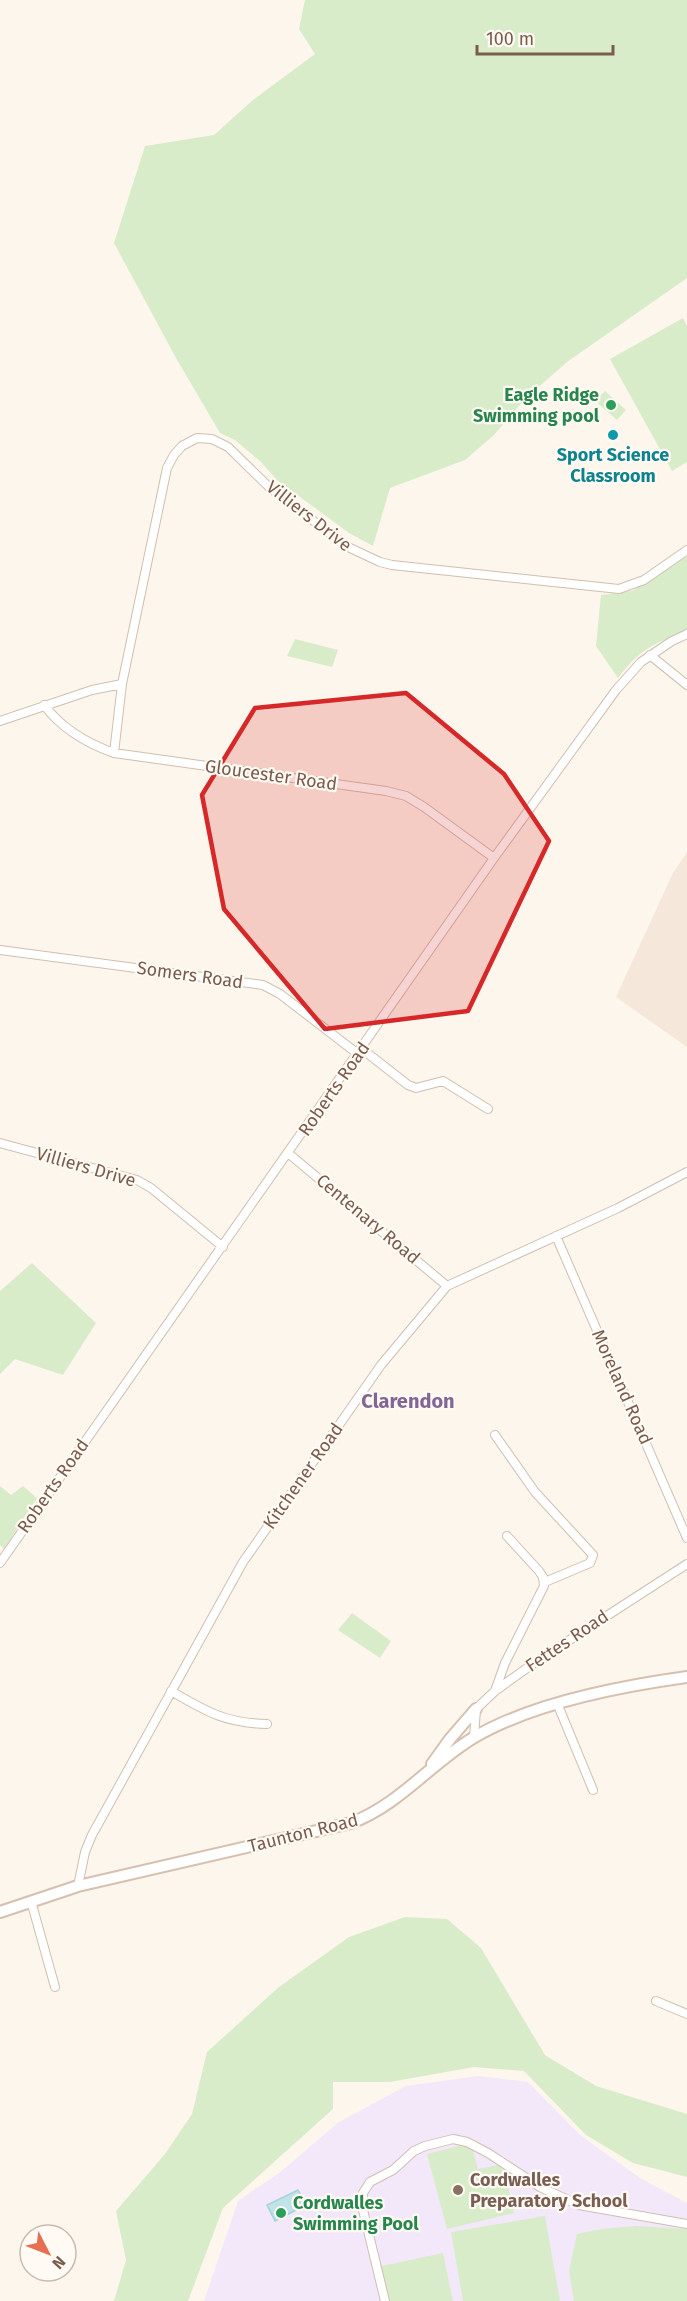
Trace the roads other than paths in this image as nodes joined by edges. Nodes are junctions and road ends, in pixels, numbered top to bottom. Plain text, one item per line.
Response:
1 (687, 550) edge
2 (687, 634) edge
3 (650, 655) junction
4 (123, 684) junction
5 (687, 685) edge
6 (44, 705) junction
7 (0, 721) edge
8 (114, 753) junction
9 (494, 858) junction
10 (0, 950) edge
11 (360, 1052) junction
12 (488, 1109) dead end
13 (0, 1143) edge
14 (288, 1153) junction
15 (687, 1172) edge
16 (556, 1236) junction
17 (223, 1247) junction
18 (447, 1286) junction
19 (495, 1434) dead end
20 (507, 1536) dead end
21 (687, 1538) edge
22 (0, 1563) edge
23 (687, 1564) edge
24 (544, 1582) junction
25 (687, 1677) edge
26 (171, 1691) junction
27 (495, 1691) junction
28 (557, 1703) junction
29 (476, 1709) junction
30 (267, 1724) dead end
31 (474, 1738) junction
32 (428, 1772) junction
33 (593, 1790) dead end
34 (78, 1886) junction
35 (31, 1901) junction
36 (0, 1912) edge
37 (55, 1987) dead end
38 (656, 2001) dead end
39 (687, 2014) edge
40 (687, 2224) edge
41 (386, 2301) edge

1 - 4 street, Villiers Drive
2 - 3 street, Roberts Road
3 - 5 street
3 - 9 street, Roberts Road
4 - 6 street
4 - 8 street, Villiers Drive
6 - 7 street
6 - 8 street, Gloucester Road
8 - 9 street, Gloucester Road
9 - 11 street, Roberts Road
10 - 11 street, Somers Road
11 - 12 street, Somers Road
11 - 14 street, Roberts Road
13 - 17 street, Villiers Drive
14 - 17 street, Roberts Road
14 - 18 street, Centenary Road
15 - 16 street, Kitchener Road
16 - 18 street, Kitchener Road
16 - 21 street, Moreland Road
17 - 22 street, Roberts Road
18 - 26 street, Kitchener Road
19 - 24 street
20 - 24 street
23 - 27 street, Fettes Road
24 - 27 street
25 - 28 street, Taunton Road
26 - 30 street
26 - 34 street, Kitchener Road
27 - 29 street, Fettes Road
28 - 31 street, Taunton Road
28 - 33 street
29 - 31 street
29 - 32 street
31 - 32 street, Taunton Road
32 - 34 street, Taunton Road
34 - 35 street, Taunton Road
35 - 36 street, Taunton Road
35 - 37 street
38 - 39 street
40 - 41 street

